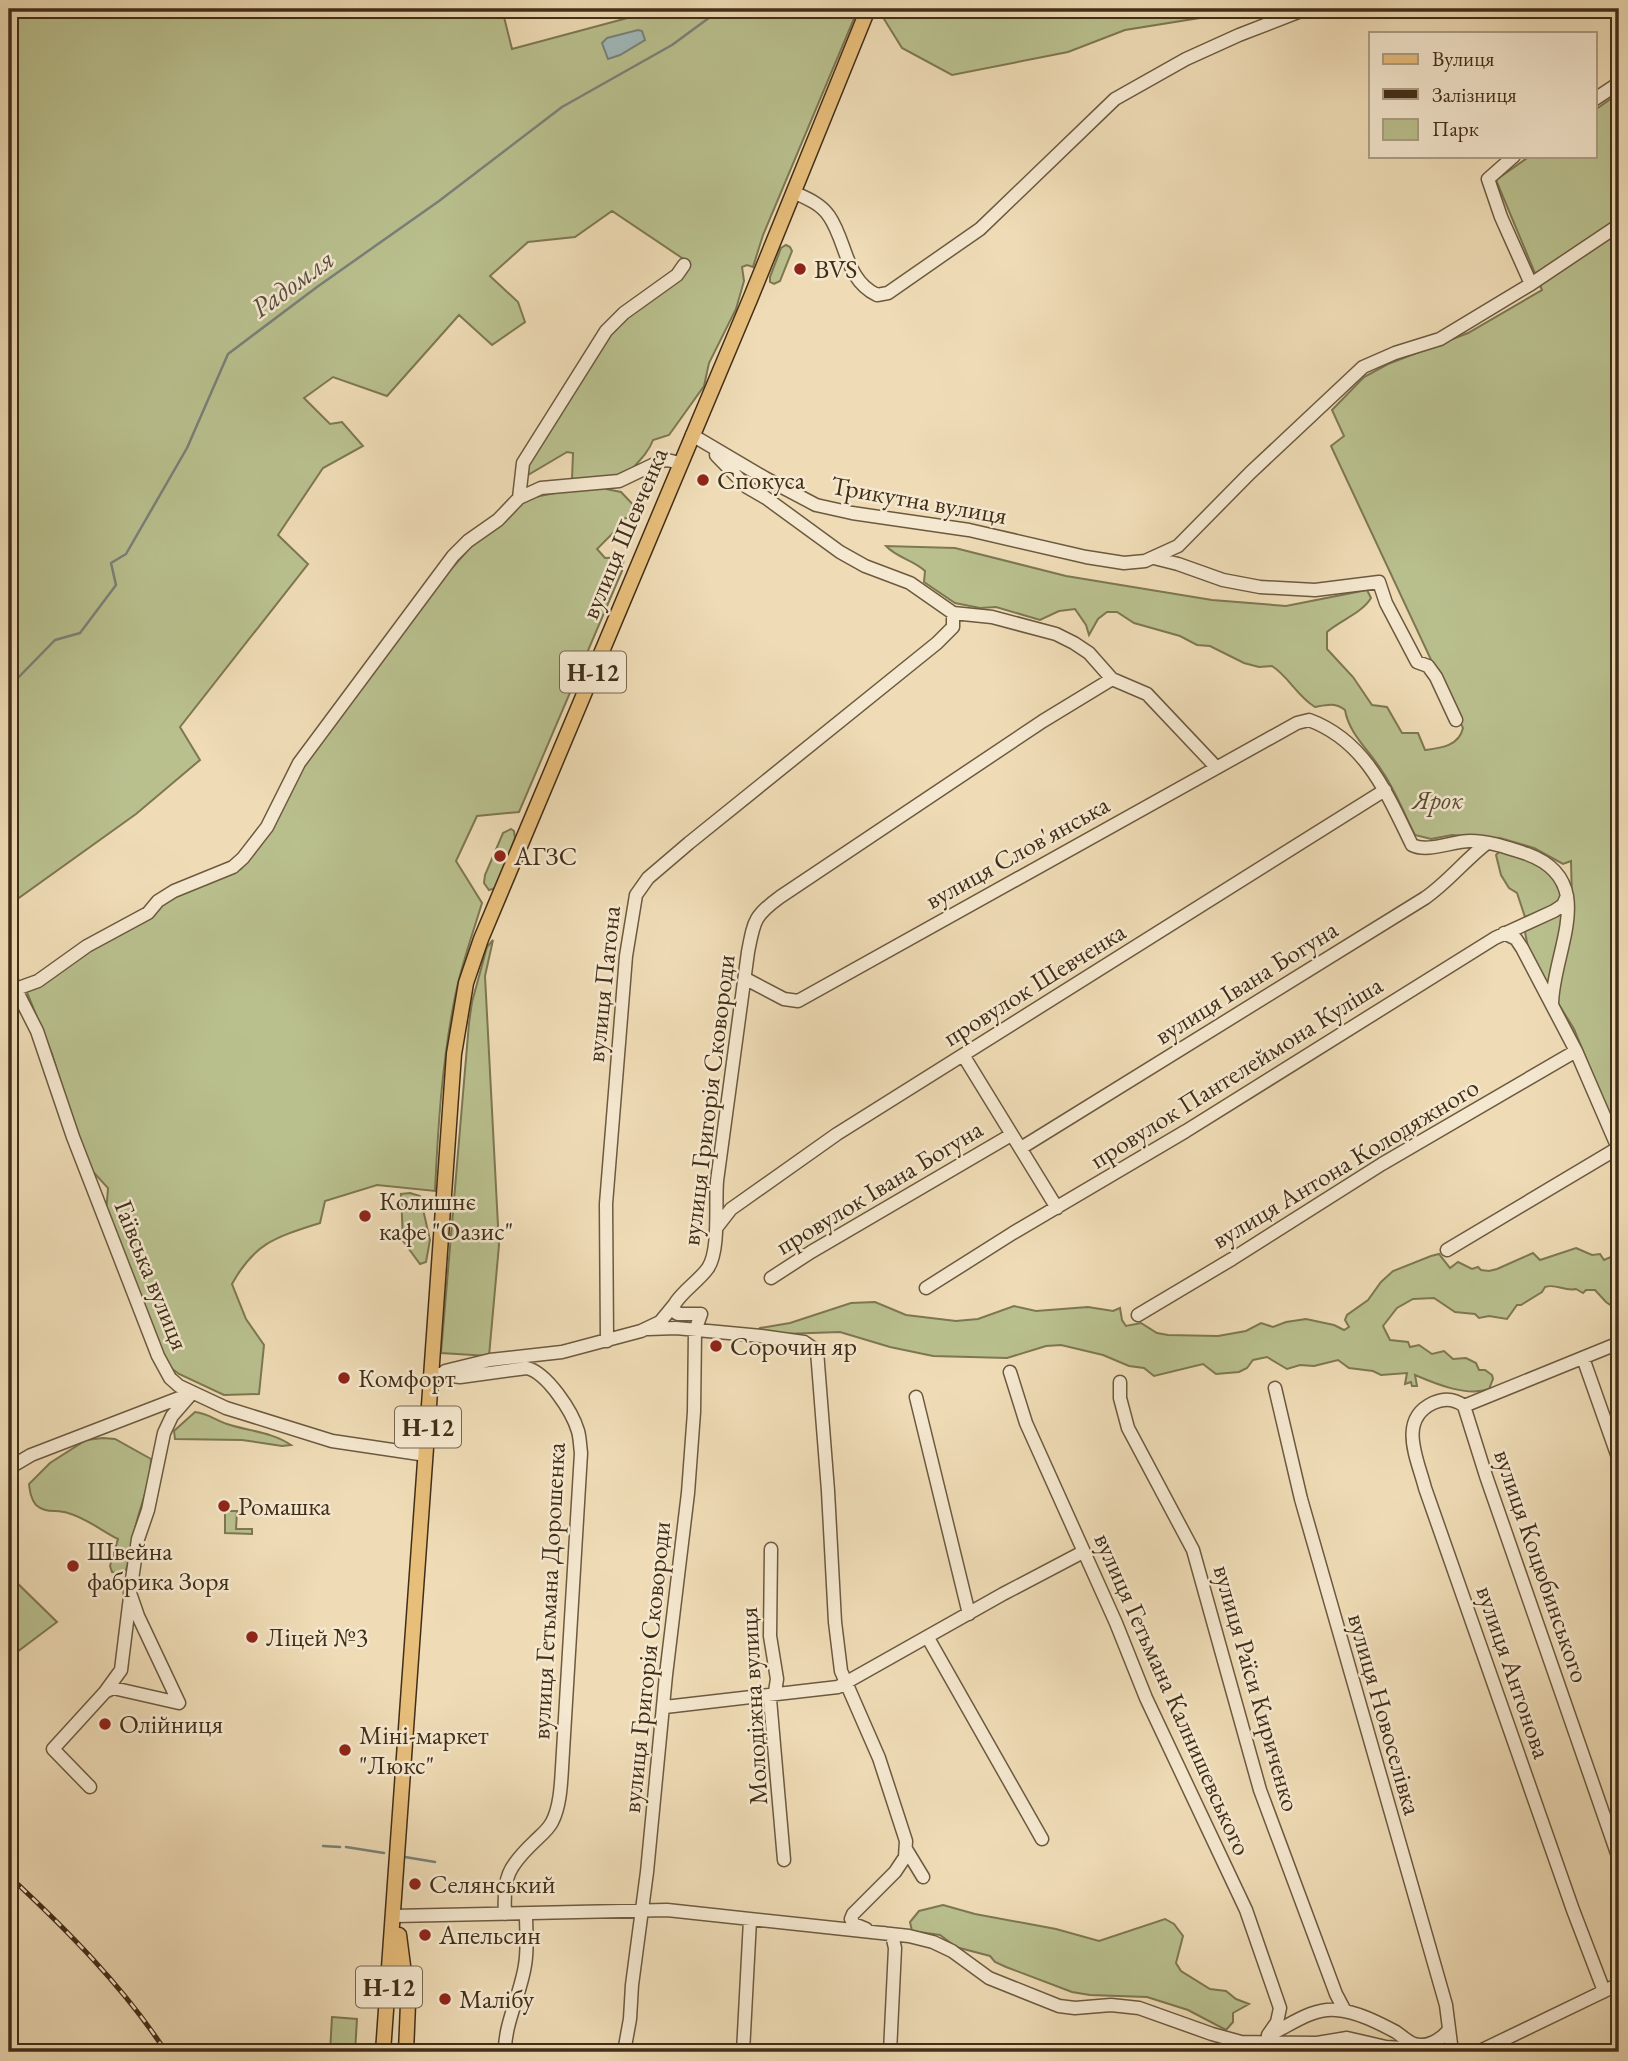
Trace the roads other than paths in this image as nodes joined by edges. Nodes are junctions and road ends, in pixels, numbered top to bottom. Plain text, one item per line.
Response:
1 (1306, 9) edge
2 (866, 15) edge
3 (1619, 83) edge
4 (1596, 98) edge
5 (1511, 158) edge
6 (793, 192) junction
7 (1619, 225) edge
8 (684, 265) dead end
9 (1531, 284) junction
10 (692, 435) junction
11 (680, 463) junction
12 (519, 498) junction
13 (1154, 558) junction
14 (953, 613) junction
15 (1112, 679) junction
16 (1456, 720) dead end
17 (1216, 767) junction
18 (1385, 790) junction
19 (1487, 843) junction
20 (1567, 896) junction
21 (1504, 933) junction
22 (9, 976) edge
23 (746, 979) junction
24 (16, 989) junction
25 (1552, 1005) junction
26 (1576, 1051) junction
27 (963, 1055) junction
28 (1011, 1135) junction
29 (1021, 1148) junction
30 (1619, 1149) edge
31 (1057, 1208) junction
32 (717, 1227) junction
33 (1447, 1250) dead end
34 (771, 1278) dead end
35 (926, 1288) dead end
36 (674, 1305) junction
37 (701, 1314) junction
38 (1138, 1315) dead end
39 (648, 1329) junction
40 (695, 1331) junction
41 (744, 1334) junction
42 (607, 1341) junction
43 (1619, 1343) edge
44 (1583, 1359) junction
45 (432, 1361) junction
46 (1010, 1372) dead end
47 (1120, 1382) dead end
48 (1275, 1388) dead end
49 (192, 1392) junction
50 (916, 1397) dead end
51 (1464, 1406) junction
52 (426, 1455) junction
53 (1619, 1460) edge
54 (9, 1468) edge
55 (771, 1549) dead end
56 (1083, 1552) junction
57 (130, 1593) junction
58 (969, 1614) junction
59 (928, 1638) junction
60 (844, 1682) junction
61 (105, 1692) junction
62 (775, 1692) junction
63 (665, 1707) junction
64 (90, 1787) dead end
65 (1042, 1839) dead end
66 (906, 1849) junction
67 (1619, 1859) edge
68 (785, 1860) dead end
69 (923, 1877) dead end
70 (642, 1911) junction
71 (505, 1914) junction
72 (526, 1914) junction
73 (393, 1919) junction
74 (750, 1920) junction
75 (892, 1935) junction
76 (1619, 1983) edge
77 (1604, 1992) junction
78 (1349, 2012) junction
79 (1448, 2032) junction
80 (1268, 2035) junction
81 (1347, 2038) junction
82 (1252, 2043) junction
83 (1411, 2048) edge
84 (383, 2052) edge
85 (406, 2052) edge
86 (505, 2052) edge
87 (624, 2052) edge
88 (743, 2052) edge
89 (890, 2052) edge
90 (1452, 2052) edge
91 (1478, 2052) edge

1 - 6 street
2 - 6 main road, вулиця Шевченка / Н-12
3 - 4 street
5 - 9 street
6 - 10 main road, вулиця Шевченка / Н-12
7 - 9 street, Трикутна вулиця
8 - 12 street
9 - 13 street, Трикутна вулиця
10 - 11 main road, вулиця Шевченка / Н-12
10 - 13 street, Трикутна вулиця
10 - 14 street
11 - 12 street
11 - 45 main road, вулиця Шевченка / Н-12
12 - 24 street
13 - 16 street, Трикутна вулиця
14 - 15 street
14 - 42 street, вулиця Патона
15 - 17 street
15 - 23 street, вулиця Григорія Сковороди
17 - 18 street, вулиця Слов'янська
17 - 23 street, вулиця Слов'янська
18 - 19 street
18 - 27 street, провулок Шевченка
19 - 20 street
19 - 29 street, вулиця Івана Богуна
20 - 21 street, провулок Пантелеймона Куліша
20 - 25 street
21 - 25 street
21 - 31 street, провулок Пантелеймона Куліша
22 - 24 street, Гаївська вулиця
23 - 32 street, вулиця Григорія Сковороди
24 - 49 street, Гаївська вулиця
25 - 26 street
26 - 30 street
26 - 38 street, вулиця Антона Колодяжного
27 - 28 street
27 - 32 street, провулок Шевченка
28 - 29 street
28 - 34 street, провулок Івана Богуна
29 - 31 street
30 - 33 street
31 - 35 street, провулок Пантелеймона Куліша
32 - 36 street, вулиця Григорія Сковороди
36 - 37 street
36 - 39 street, вулиця Григорія Сковороди
37 - 40 street, вулиця Григорія Сковороди
37 - 41 street
39 - 40 street
39 - 42 street
40 - 41 street
40 - 63 street, вулиця Григорія Сковороди
41 - 60 street
42 - 45 street
43 - 44 street
44 - 51 street
44 - 53 street
45 - 52 main road, вулиця Шевченка / Н-12
45 - 71 street, вулиця Гетьмана Дорошенка
46 - 56 street, вулиця Гетьмана Калнишевського
47 - 78 street, вулиця Раїси Кириченко
48 - 79 street, вулиця Новоселівка
49 - 52 street, Гаївська вулиця
49 - 54 street
49 - 57 street
50 - 58 street
51 - 67 street, вулиця Коцюбинського
51 - 77 street, вулиця Антонова
52 - 73 main road, вулиця Шевченка / Н-12
55 - 62 street, Молодіжна вулиця
56 - 58 street
56 - 80 street, вулиця Гетьмана Калнишевського
57 - 61 street
57 - 61 street
58 - 59 street
59 - 60 street
59 - 65 street
60 - 62 street
60 - 66 street
61 - 64 street
62 - 63 street
62 - 68 street, Молодіжна вулиця
63 - 70 street, вулиця Григорія Сковороди
66 - 69 street
66 - 75 street
70 - 72 street
70 - 74 street
70 - 87 street, вулиця Григорія Сковороди
71 - 72 street
71 - 73 street
72 - 86 street
73 - 84 main road, вулиця Шевченка / Н-12
73 - 85 main road, вулиця Шевченка
74 - 75 street
74 - 88 street
75 - 82 street
75 - 89 street
76 - 77 street
77 - 91 street
78 - 80 street
78 - 81 street
78 - 83 street
79 - 83 street
79 - 90 street, вулиця Новоселівка
80 - 82 street
81 - 82 street
81 - 83 street

